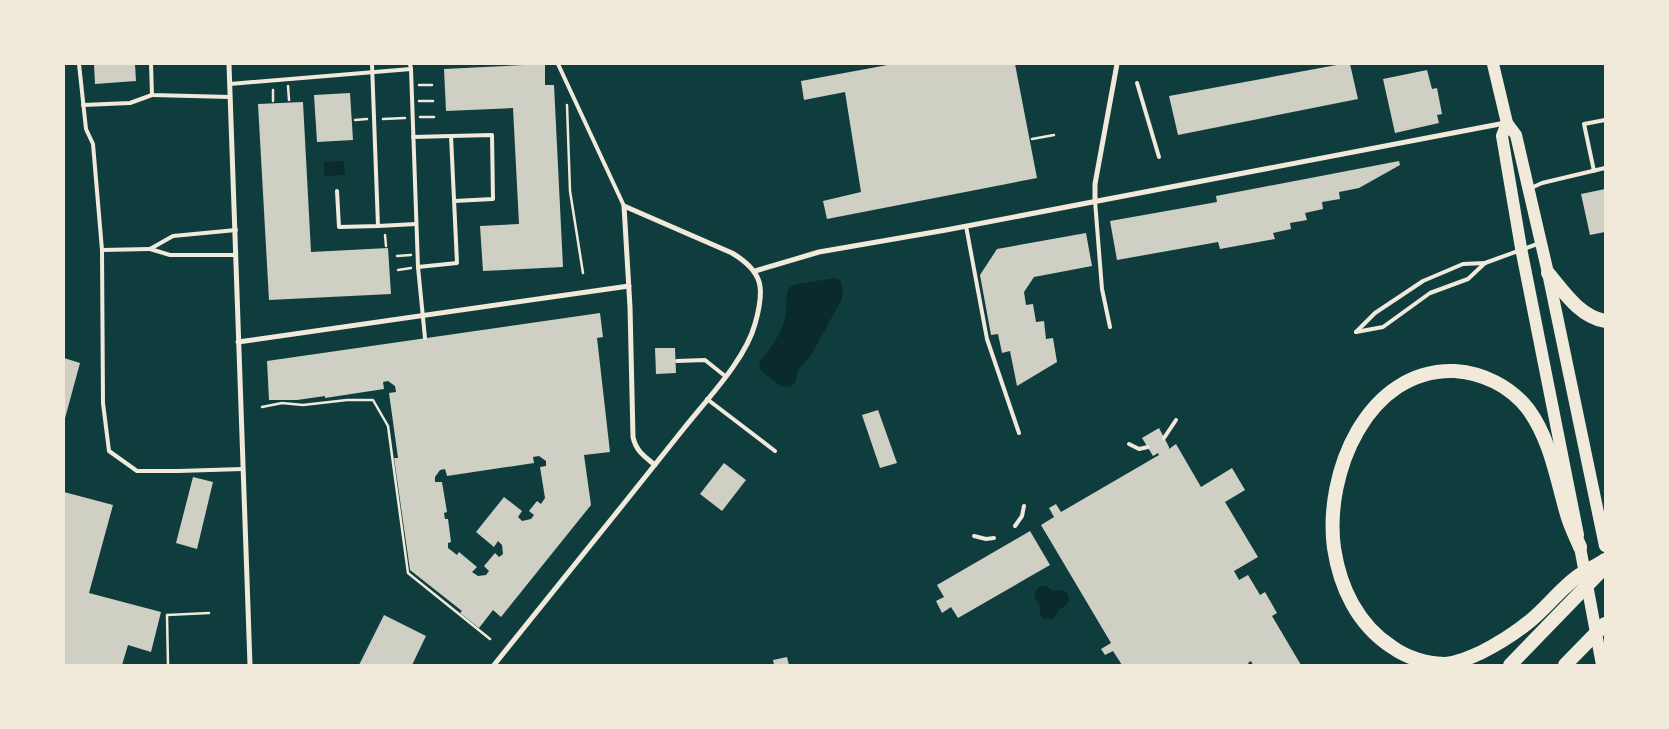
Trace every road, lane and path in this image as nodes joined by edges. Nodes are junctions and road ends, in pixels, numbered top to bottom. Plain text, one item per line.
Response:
1 (79, 64) edge
2 (151, 64) edge
3 (229, 64) edge
4 (372, 64) edge
5 (410, 64) edge
6 (558, 64) edge
7 (1117, 64) edge
8 (1493, 64) edge
9 (411, 69) junction
10 (372, 72) junction
11 (1137, 83) dead end
12 (230, 84) junction
13 (152, 95) junction
14 (230, 97) junction
15 (563, 97) dead end
16 (83, 105) junction
17 (412, 117) junction
18 (434, 117) dead end
19 (374, 119) junction
20 (355, 120) dead end
21 (1605, 120) edge
22 (1506, 123) junction
23 (1054, 135) dead end
24 (451, 136) junction
25 (413, 137) junction
26 (1032, 139) dead end
27 (1159, 157) dead end
28 (1605, 168) edge
29 (1594, 171) junction
30 (1529, 189) junction
31 (337, 191) dead end
32 (454, 201) junction
33 (1096, 202) junction
34 (624, 206) junction
35 (416, 224) junction
36 (378, 226) junction
37 (966, 226) junction
38 (236, 230) junction
39 (1541, 242) junction
40 (150, 248) junction
41 (1521, 248) junction
42 (102, 250) junction
43 (236, 255) junction
44 (1485, 263) junction
45 (418, 267) junction
46 (398, 270) dead end
47 (755, 270) junction
48 (583, 273) dead end
49 (1548, 273) junction
50 (629, 286) junction
51 (423, 316) junction
52 (1605, 321) edge
53 (1110, 327) dead end
54 (425, 338) dead end
55 (238, 342) junction
56 (677, 362) dead end
57 (725, 376) junction
58 (707, 399) junction
59 (262, 407) dead end
60 (1176, 420) dead end
61 (1019, 432) dead end
62 (1164, 438) dead end
63 (1129, 444) dead end
64 (1148, 447) dead end
65 (774, 451) dead end
66 (655, 466) junction
67 (243, 468) junction
68 (1024, 506) dead end
69 (1572, 520) junction
70 (1015, 526) dead end
71 (974, 536) dead end
72 (994, 538) dead end
73 (1605, 546) edge
74 (1580, 547) joint
75 (1605, 560) edge
76 (1605, 568) edge
77 (209, 613) dead end
78 (1605, 624) edge
79 (490, 639) dead end
80 (168, 665) edge
81 (250, 665) edge
82 (494, 665) edge
83 (1510, 665) edge
84 (1565, 665) edge
85 (1602, 665) edge

1 - 16 lane
2 - 13 lane
3 - 12 street
4 - 10 lane
5 - 9 lane
6 - 34 lane
7 - 33 street
8 - 22 main road
9 - 10 lane
9 - 17 lane
10 - 12 lane
10 - 19 lane
11 - 27 lane
12 - 14 street
13 - 14 lane
13 - 16 lane
14 - 38 street
15 - 48 path
16 - 42 lane
17 - 18 path
17 - 19 path
17 - 25 lane
19 - 20 path
19 - 36 lane
21 - 29 lane
22 - 30 main road
22 - 33 street
22 - 41 main road
23 - 26 path
24 - 25 lane
24 - 32 lane
24 - 32 lane
25 - 35 lane
28 - 29 lane
29 - 30 lane
30 - 39 main road
31 - 36 lane
32 - 45 lane
33 - 37 street
33 - 53 lane
34 - 47 street
34 - 50 street
35 - 36 lane
35 - 45 lane
37 - 47 street
37 - 61 lane
38 - 40 lane
38 - 43 street
39 - 41 lane
39 - 49 main road
40 - 42 lane
40 - 43 lane
41 - 44 lane
41 - 69 main road
42 - 67 lane
43 - 55 street
44 - 44 lane
45 - 46 path
45 - 51 lane
47 - 57 street
49 - 52 highway
49 - 73 main road
50 - 51 street
50 - 66 street
51 - 54 lane
51 - 55 street
55 - 67 street
56 - 57 lane
57 - 58 street
58 - 65 lane
58 - 66 street
59 - 79 path
60 - 62 lane
63 - 64 lane
66 - 82 street
67 - 81 street
68 - 70 lane
69 - 74 highway
69 - 75 highway
71 - 72 lane
74 - 85 main road
76 - 83 highway
77 - 80 path
78 - 84 highway

